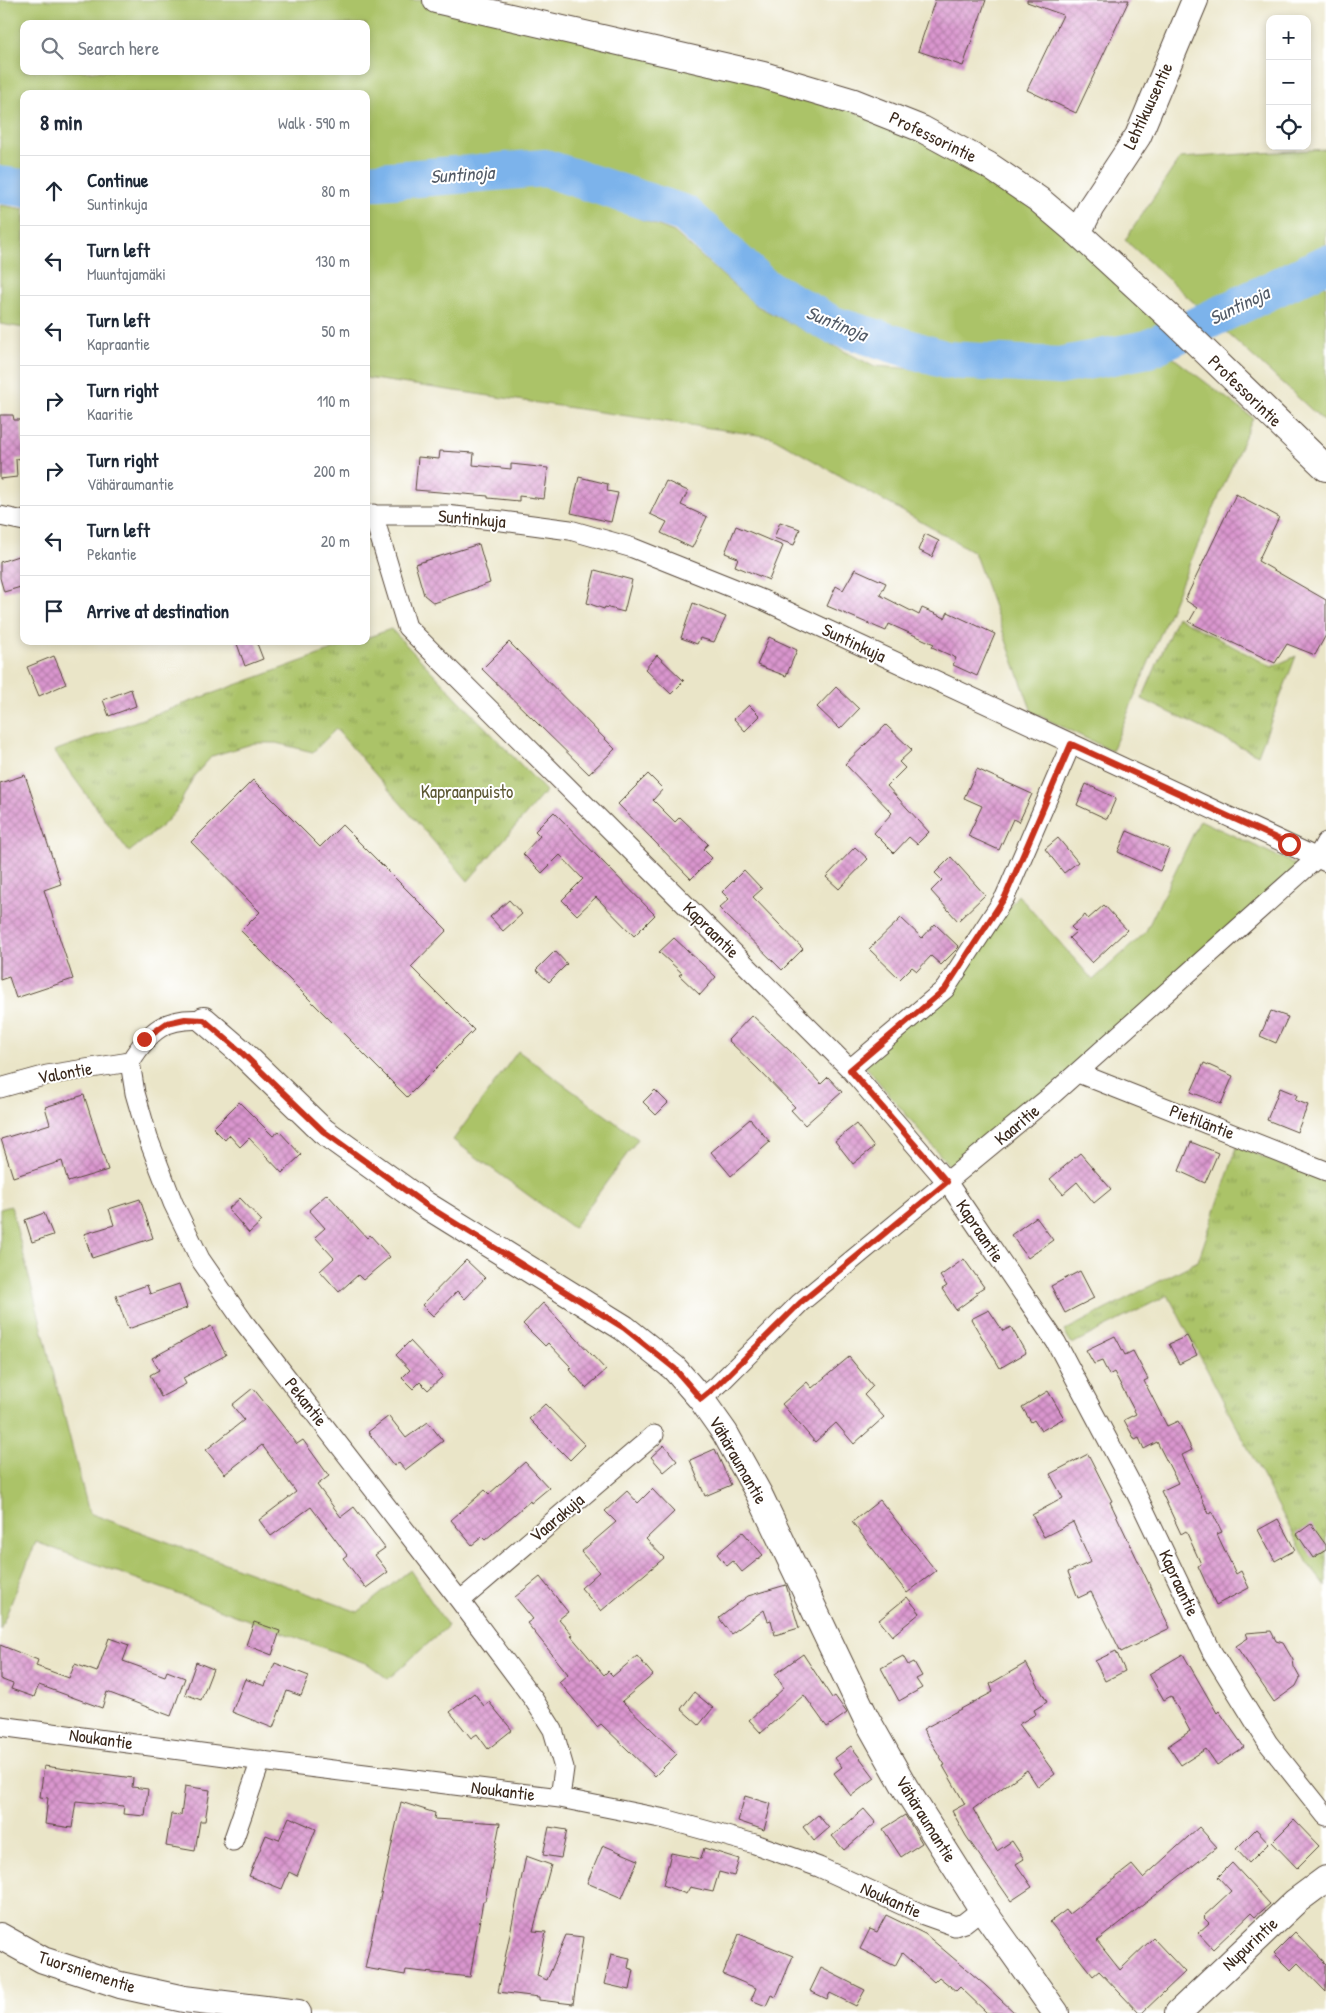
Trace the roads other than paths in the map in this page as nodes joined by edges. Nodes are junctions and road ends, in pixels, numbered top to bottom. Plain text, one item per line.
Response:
1 (436, 0) edge
2 (1195, 0) edge
3 (1078, 232) junction
4 (1326, 468) edge
5 (370, 514) edge
6 (0, 516) edge
7 (20, 520) edge
8 (1071, 744) junction
9 (1323, 854) edge
10 (204, 1020) joint
11 (130, 1062) junction
12 (850, 1070) junction
13 (1078, 1073) junction
14 (0, 1088) edge
15 (1326, 1171) edge
16 (947, 1182) junction
17 (701, 1399) junction
18 (654, 1435) dead end
19 (460, 1601) junction
20 (0, 1726) edge
21 (261, 1760) junction
22 (560, 1798) junction
23 (1326, 1816) edge
24 (233, 1841) dead end
25 (1326, 1879) edge
26 (982, 1909) junction
27 (0, 1936) edge
28 (168, 2005) edge
29 (298, 2013) edge
30 (1056, 2013) edge
31 (1178, 2013) edge

1 - 3 street, Professorintie
2 - 3 street, Lehtikuusentie
3 - 4 street, Professorintie
5 - 8 street, Suntinkuja
5 - 12 street, Kapraantie
6 - 7 street
8 - 9 street, Suntinkuja
8 - 12 street
9 - 13 street, Kaaritie
10 - 11 street
10 - 17 street, Vähäraumantie
11 - 14 street, Valontie
11 - 19 street, Pekantie
12 - 16 street, Kapraantie
13 - 15 street, Pietiläntie
13 - 16 street, Kaaritie
16 - 17 street, Kaaritie
16 - 23 street, Kapraantie
17 - 26 street, Vähäraumantie
18 - 19 street, Vaarakuja
19 - 22 street, Pekantie
20 - 21 street, Noukantie
21 - 22 street, Noukantie
21 - 24 street
22 - 26 street, Noukantie
25 - 31 street, Nupurintie
26 - 30 street, Vähäraumantie
27 - 28 street, Tuorsniementie
28 - 29 street, Tuorsniementie

